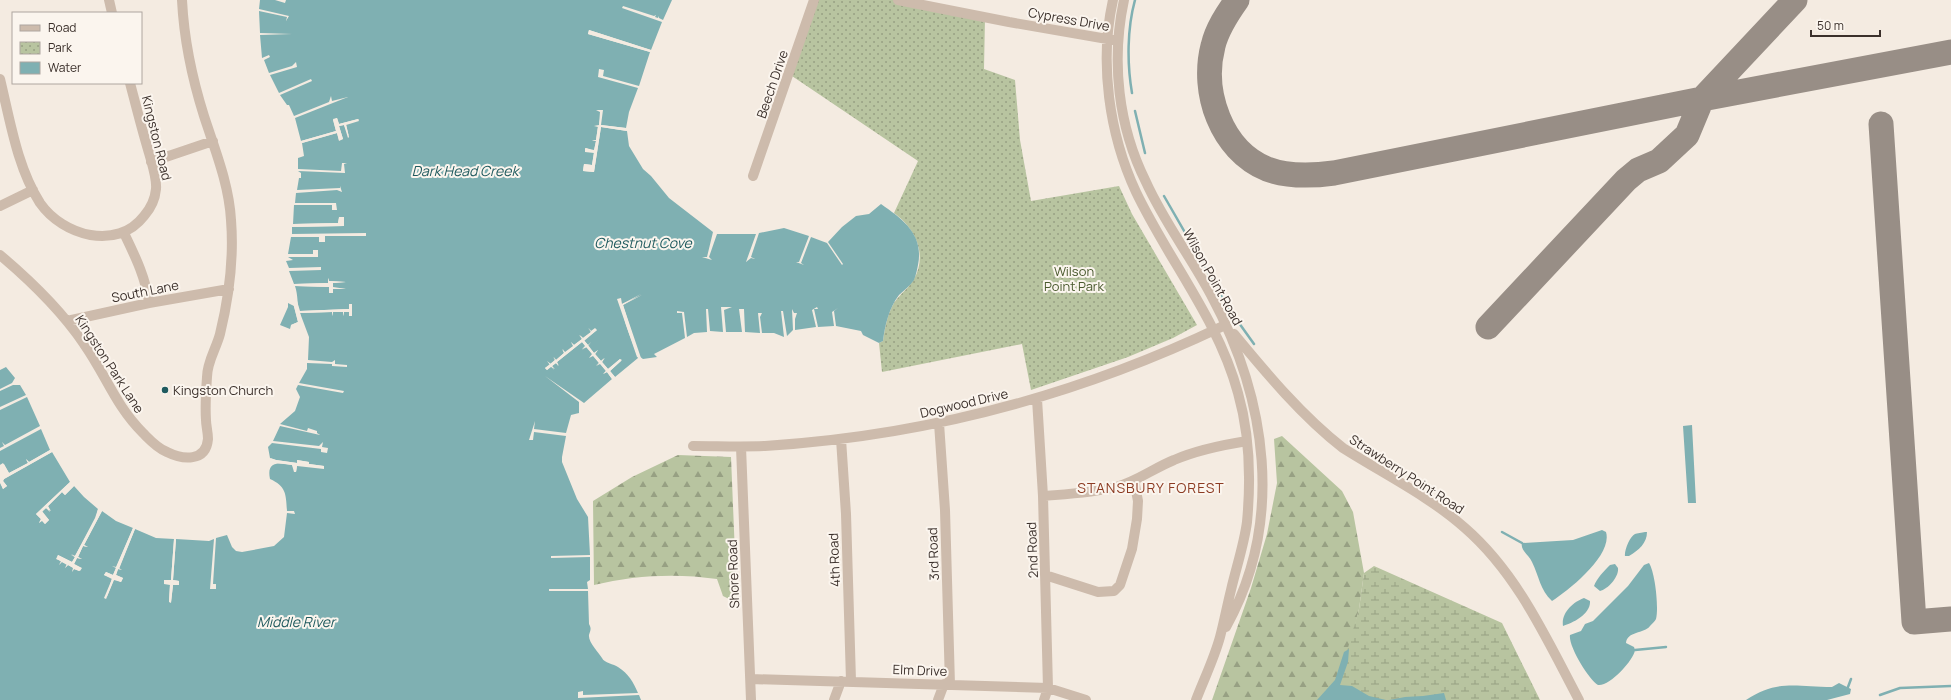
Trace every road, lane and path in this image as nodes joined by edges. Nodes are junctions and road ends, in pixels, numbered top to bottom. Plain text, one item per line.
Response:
1 (109, 0) edge
2 (182, 0) edge
3 (814, 0) edge
4 (898, 0) edge
5 (1113, 0) edge
6 (1124, 0) edge
7 (112, 12) edge
8 (1106, 40) junction
9 (1117, 40) junction
10 (0, 79) edge
11 (130, 84) edge
12 (213, 141) junction
13 (151, 162) junction
14 (753, 176) dead end
15 (33, 190) junction
16 (0, 206) edge
17 (124, 233) junction
18 (0, 255) edge
19 (228, 289) junction
20 (149, 303) junction
21 (67, 321) junction
22 (1226, 325) junction
23 (1215, 330) junction
24 (1037, 399) junction
25 (939, 423) junction
26 (840, 439) junction
27 (1247, 441) junction
28 (693, 446) dead end
29 (741, 447) junction
30 (1134, 480) junction
31 (1043, 496) junction
32 (1046, 576) junction
33 (1220, 637) junction
34 (751, 679) junction
35 (846, 681) junction
36 (947, 684) junction
37 (1048, 688) junction
38 (751, 700) edge
39 (834, 700) edge
40 (938, 700) edge
41 (1044, 700) edge
42 (1086, 700) edge
43 (1196, 700) edge
44 (1580, 700) edge

1 - 7 street
2 - 12 street, Kingston Park Lane
3 - 14 street, Beech Drive
4 - 8 street, Cypress Drive
5 - 8 street, Wilson Point Road
6 - 9 street, Wilson Point Road
8 - 9 street, Cypress Drive
8 - 23 street, Wilson Point Road
9 - 22 street, Wilson Point Road
10 - 15 street
11 - 13 street, Kingston Road
12 - 13 street
12 - 19 street, Kingston Park Lane
13 - 17 street, Kingston Road
15 - 16 street
15 - 17 street
17 - 20 street
18 - 21 street, Kingston Park Lane
19 - 20 street, South Lane
19 - 21 street, Kingston Park Lane
20 - 21 street, South Lane
22 - 23 street, Dogwood Drive
22 - 33 street, Wilson Point Road
22 - 44 street, Strawberry Point Road
23 - 24 street, Dogwood Drive
23 - 27 street, Wilson Point Road
24 - 25 street, Dogwood Drive
24 - 31 street, 2nd Road
25 - 26 street, Dogwood Drive
25 - 36 street, 3rd Road
26 - 29 street, Dogwood Drive
26 - 35 street, 4th Road
27 - 30 street
27 - 33 street, Wilson Point Road
28 - 29 street, Dogwood Drive
29 - 34 street, Shore Road
30 - 31 street
30 - 32 street
31 - 32 street, 2nd Road
32 - 37 street, 2nd Road
33 - 43 street, Wilson Point Road
34 - 35 street, Elm Drive
34 - 38 street, Shore Road
35 - 36 street, Elm Drive
35 - 39 street, 4th Road
36 - 37 street, Elm Drive
36 - 40 street, 3rd Road
37 - 41 street, 2nd Road
37 - 42 street, Elm Drive

